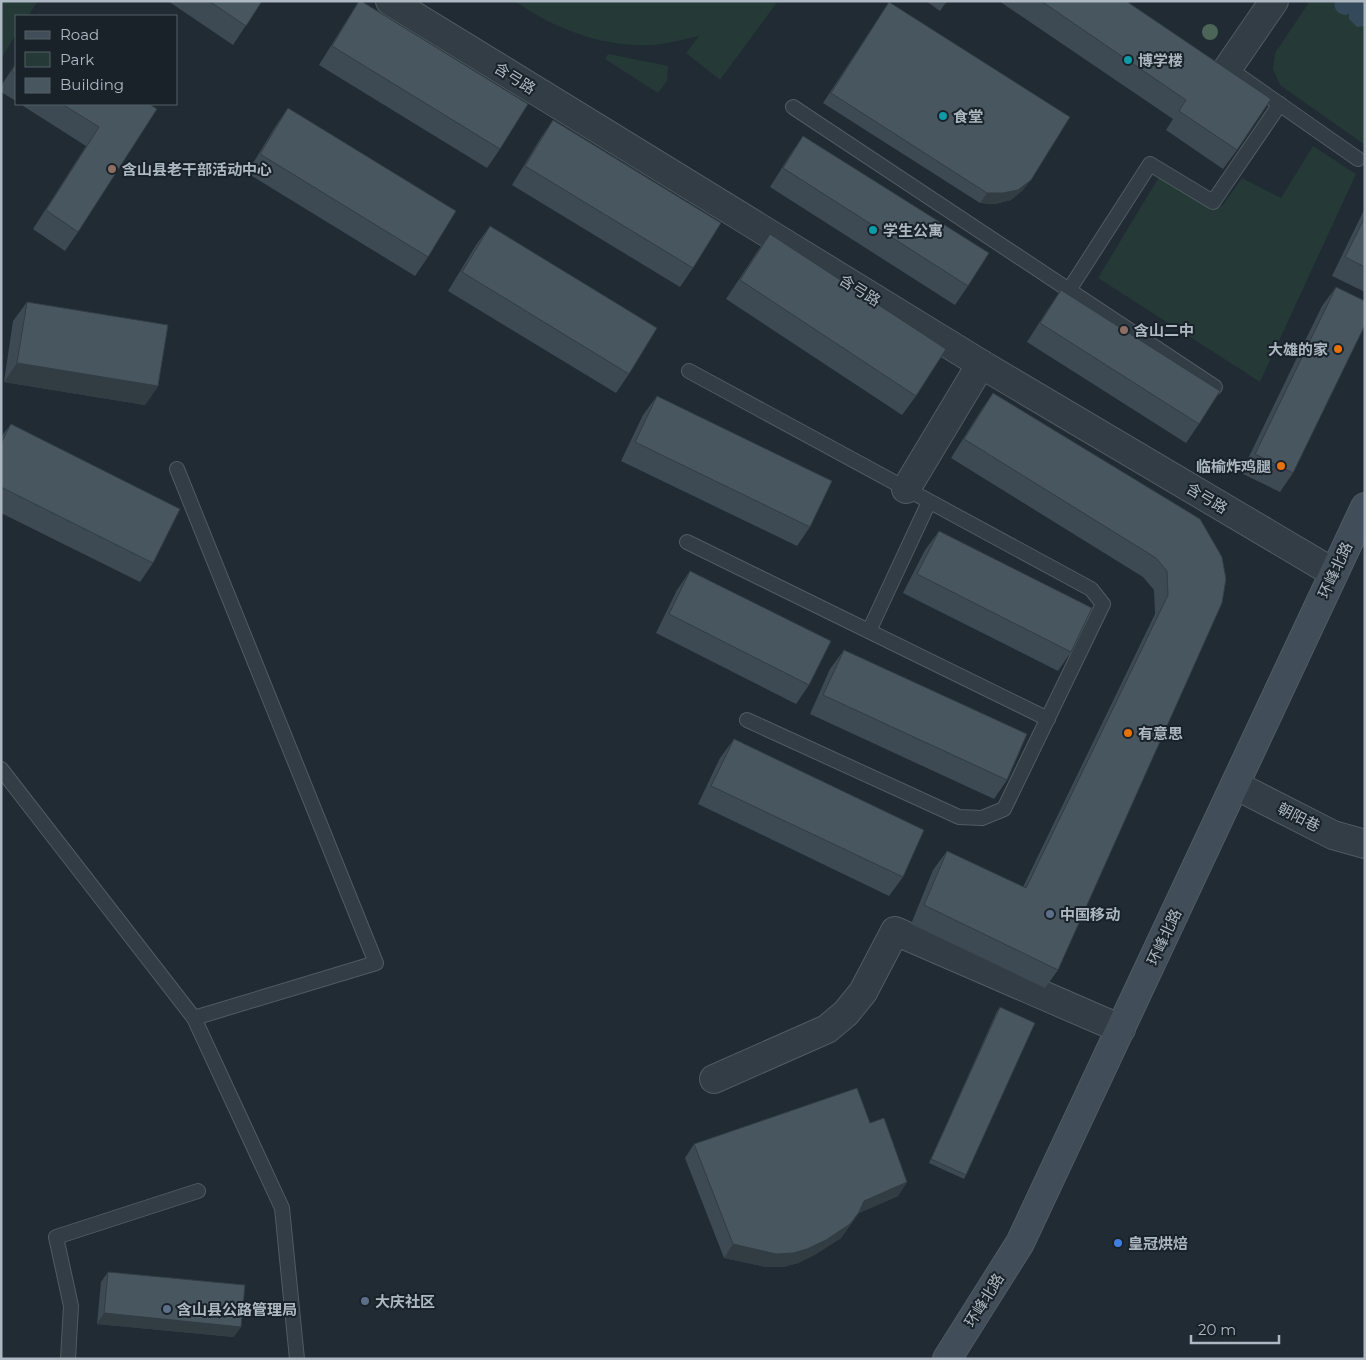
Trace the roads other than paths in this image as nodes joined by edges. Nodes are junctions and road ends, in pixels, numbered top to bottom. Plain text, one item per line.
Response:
1 (390, 1) edge
2 (1274, 1) edge
3 (1228, 68) joint
4 (1280, 104) junction
5 (793, 107) dead end
6 (1358, 159) dead end
7 (1069, 290) junction
8 (981, 364) junction
9 (689, 371) dead end
10 (1215, 386) edge
11 (177, 469) dead end
12 (906, 488) junction
13 (929, 502) junction
14 (1365, 507) edge
15 (687, 542) dead end
16 (1334, 573) junction
17 (869, 631) junction
18 (1048, 719) junction
19 (747, 720) dead end
20 (1, 769) edge
21 (1235, 785) junction
22 (1365, 844) edge
23 (194, 1018) junction
24 (1121, 1029) junction
25 (714, 1079) dead end
26 (198, 1191) dead end
27 (68, 1359) edge
28 (297, 1359) edge
29 (947, 1359) edge

1 - 8 street, 含弓路
2 - 3 street
3 - 4 lane
4 - 6 lane
4 - 7 lane
5 - 7 lane
7 - 10 lane
8 - 12 street
8 - 16 street, 含弓路
9 - 12 lane
11 - 23 lane
12 - 13 lane
13 - 17 lane
13 - 18 lane
14 - 16 main road, 环峰北路
15 - 17 lane
16 - 21 main road, 环峰北路
17 - 18 lane
18 - 19 lane
20 - 23 lane
21 - 22 street, 朝阳巷
21 - 24 main road, 环峰北路
23 - 28 lane
24 - 25 street
24 - 29 main road, 环峰北路
26 - 27 lane

